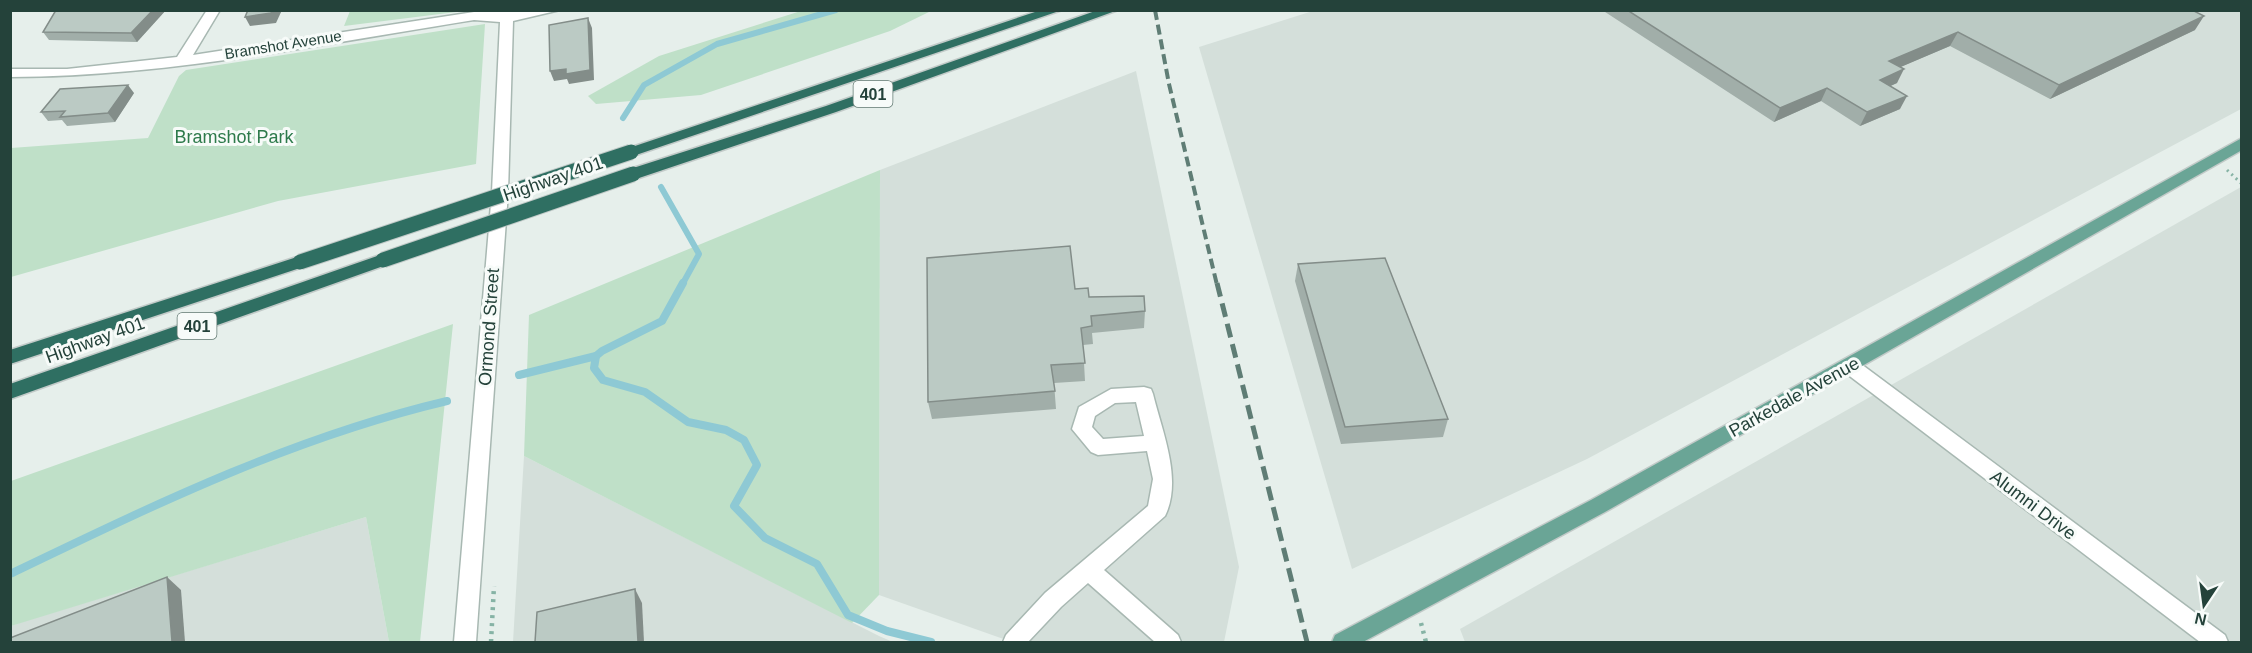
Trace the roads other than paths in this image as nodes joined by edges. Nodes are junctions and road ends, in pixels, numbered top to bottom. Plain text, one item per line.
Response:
1 (214, 10) edge
2 (554, 10) edge
3 (1056, 10) edge
4 (1112, 10) edge
5 (507, 14) edge
6 (182, 61) junction
7 (10, 73) edge
8 (2241, 143) edge
9 (10, 357) edge
10 (1850, 366) junction
11 (10, 392) edge
12 (1155, 443) dead end
13 (1088, 569) junction
14 (1016, 639) edge
15 (465, 642) edge
16 (1170, 642) edge
17 (1343, 642) edge
18 (2217, 642) edge

1 - 6 street
2 - 5 street, Bramshot Avenue
3 - 9 highway, Highway 401 / 401, bridge
4 - 11 highway, Highway 401 / 401, bridge
5 - 6 street, Bramshot Avenue
5 - 15 street, Ormond Street
6 - 7 street, Bramshot Avenue
8 - 10 main road, Parkedale Avenue
10 - 17 main road, Parkedale Avenue
10 - 18 street, Alumni Drive
12 - 13 street
13 - 14 street
13 - 16 street

